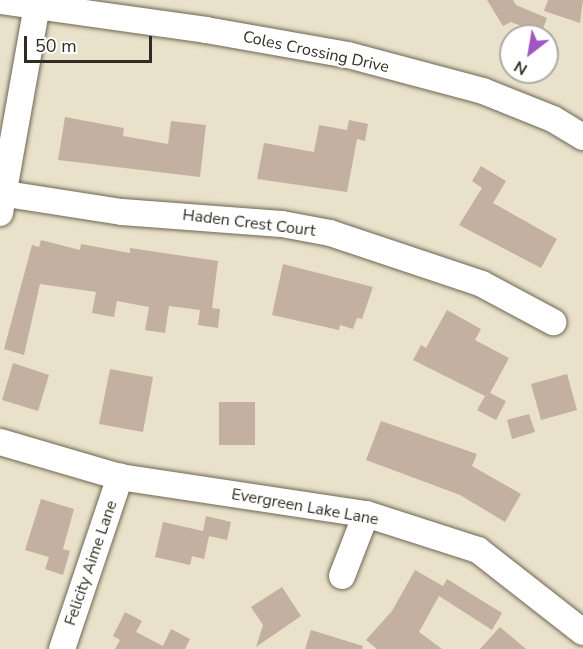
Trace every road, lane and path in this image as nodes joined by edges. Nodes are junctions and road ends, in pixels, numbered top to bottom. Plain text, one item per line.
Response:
1 (0, 2) edge
2 (37, 4) edge
3 (553, 119) junction
4 (583, 124) edge
5 (583, 137) edge
6 (1, 200) edge
7 (553, 322) dead end
8 (0, 442) edge
9 (120, 477) junction
10 (366, 514) junction
11 (342, 576) dead end
12 (583, 632) edge
13 (62, 649) edge

1 - 2 street, Coles Crossing Drive
2 - 3 street, Coles Crossing Drive
2 - 6 street
3 - 4 street, Coles Crossing Drive
3 - 5 street, Coles Crossing Drive
6 - 7 street, Haden Crest Court
8 - 9 street, Evergreen Lake Lane
9 - 10 street, Evergreen Lake Lane
9 - 13 street, Felicity Aime Lane
10 - 11 street
10 - 12 street, Evergreen Lake Lane

